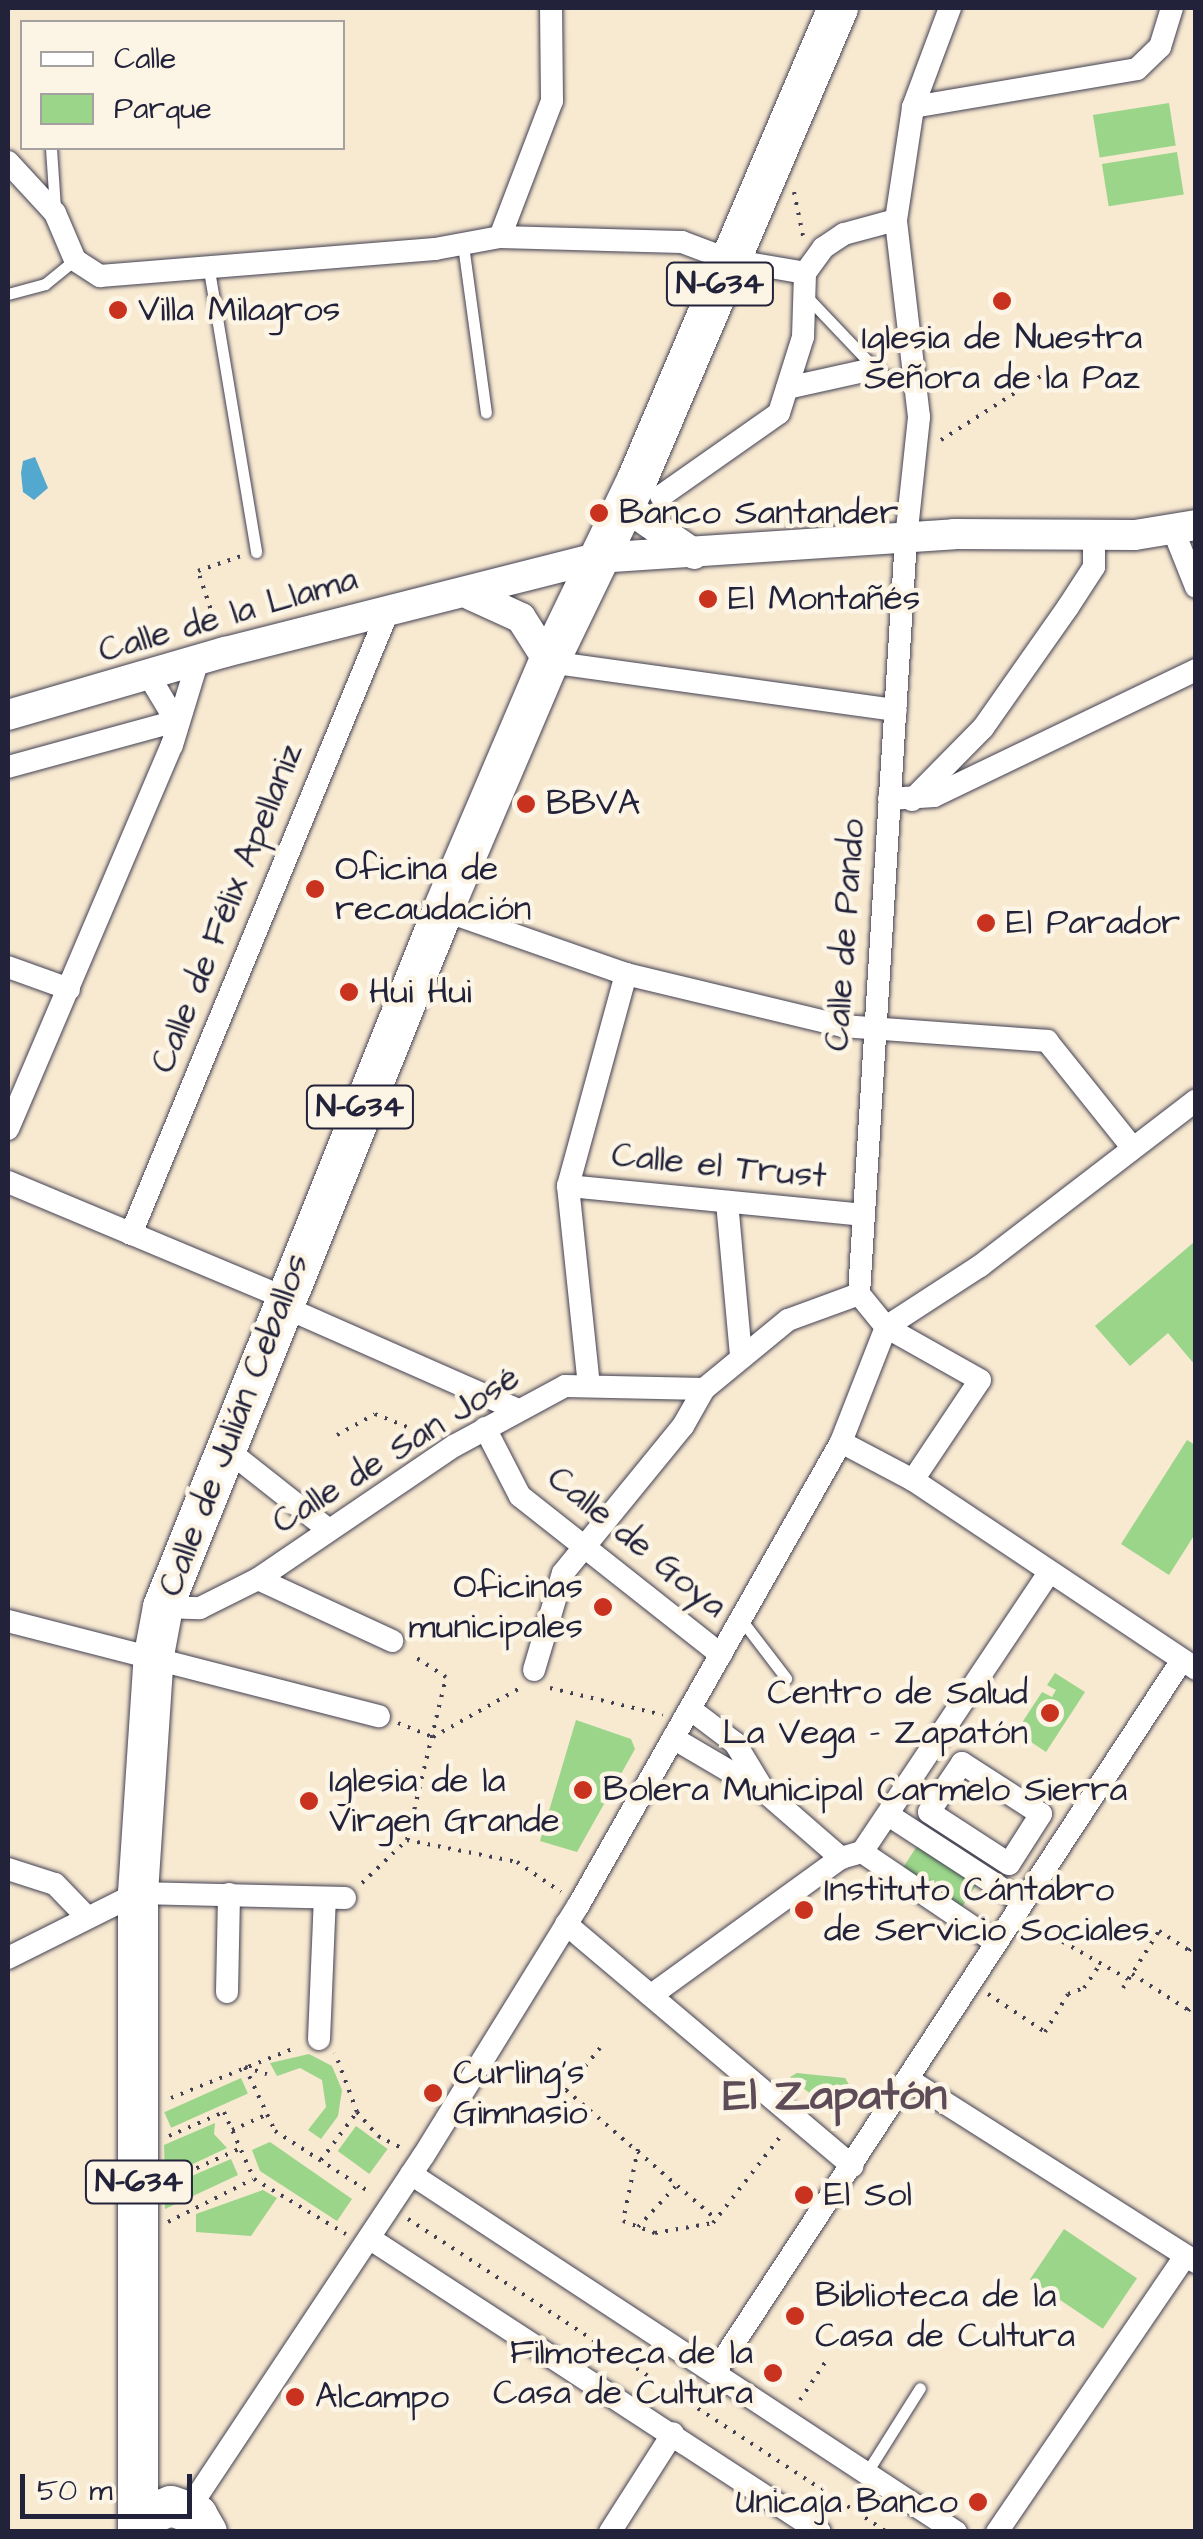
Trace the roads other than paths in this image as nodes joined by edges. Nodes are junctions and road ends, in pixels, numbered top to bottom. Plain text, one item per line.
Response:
1 (551, 8) edge
2 (838, 8) edge
3 (950, 8) edge
4 (1172, 8) edge
5 (913, 107) junction
6 (50, 150) edge
7 (8, 162) edge
8 (55, 212) junction
9 (896, 220) junction
10 (500, 237) junction
11 (464, 245) junction
12 (75, 260) junction
13 (730, 260) junction
14 (210, 270) junction
15 (807, 277) junction
16 (8, 294) edge
17 (873, 369) junction
18 (918, 378) junction
19 (787, 388) junction
20 (486, 412) dead end
21 (643, 501) junction
22 (1185, 528) edge
23 (1094, 534) junction
24 (906, 539) junction
25 (256, 552) road end
26 (694, 554) junction
27 (597, 558) junction
28 (1196, 587) edge
29 (470, 595) junction
30 (389, 609) junction
31 (212, 656) junction
32 (549, 662) junction
33 (1196, 670) edge
34 (149, 676) junction
35 (896, 710) junction
36 (8, 715) edge
37 (176, 722) junction
38 (8, 767) edge
39 (901, 799) junction
40 (442, 910) junction
41 (8, 966) edge
42 (626, 974) junction
43 (69, 989) junction
44 (874, 1029) junction
45 (1196, 1100) edge
46 (8, 1129) edge
47 (1131, 1146) junction
48 (8, 1182) edge
49 (568, 1186) junction
50 (726, 1202) junction
51 (864, 1215) junction
52 (132, 1234) junction
53 (859, 1294) junction
54 (281, 1301) junction
55 (886, 1327) junction
56 (741, 1356) junction
57 (588, 1386) junction
58 (704, 1389) junction
59 (518, 1410) junction
60 (484, 1428) junction
61 (842, 1442) junction
62 (225, 1448) junction
63 (914, 1480) junction
64 (330, 1530) junction
65 (588, 1546) junction
66 (1049, 1573) junction
67 (258, 1579) junction
68 (163, 1607) junction
69 (8, 1621) edge
70 (743, 1622) junction
71 (392, 1641) road end
72 (154, 1655) junction
73 (721, 1656) junction
74 (1189, 1664) edge
75 (786, 1678) dead end
76 (537, 1680) road end
77 (379, 1716) road end
78 (682, 1723) junction
79 (765, 1792) junction
80 (1041, 1814) joint
81 (890, 1816) junction
82 (852, 1855) junction
83 (8, 1869) edge
84 (138, 1893) junction
85 (230, 1894) junction
86 (1017, 1908) junction
87 (87, 1917) junction
88 (566, 1924) junction
89 (995, 1942) junction
90 (8, 1958) edge
91 (227, 1992) dead end
92 (653, 1994) junction
93 (320, 2039) road end
94 (908, 2080) junction
95 (852, 2166) junction
96 (411, 2174) junction
97 (358, 2236) junction
98 (1190, 2259) edge
99 (715, 2372) junction
100 (920, 2388) dead end
101 (673, 2433) junction
102 (867, 2472) junction
103 (167, 2522) edge
104 (610, 2532) edge
105 (820, 2532) edge
106 (956, 2532) edge
107 (998, 2532) edge

1 - 10 street
2 - 13 highway, N-634
3 - 5 street, Calle de Pando
4 - 5 street
5 - 9 street, Calle de Pando
6 - 8 lane
7 - 8 street
8 - 12 street
9 - 15 street
9 - 18 street, Calle de Pando
10 - 11 street
10 - 13 street
11 - 14 street
11 - 20 lane
12 - 14 street
12 - 16 lane
13 - 15 street
13 - 21 highway, N-634
14 - 25 lane
15 - 17 lane
15 - 19 street
17 - 18 lane
17 - 19 street
18 - 24 street, Calle de Pando
19 - 21 street
21 - 26 main road
21 - 27 highway, N-634
22 - 23 main road, Calle de la Llama
22 - 28 street
23 - 24 main road, Calle de la Llama
23 - 39 street
24 - 26 main road, Calle de la Llama
24 - 35 street, Calle de Pando
26 - 27 main road, Calle de la Llama
27 - 29 main road, Calle de la Llama
27 - 32 highway, Calle de Julián Ceballos / N-634
29 - 30 main road, Calle de la Llama
29 - 32 main road
30 - 31 main road, Calle de la Llama
30 - 52 street, Calle de Félix Apellaniz
31 - 34 main road, Calle de la Llama
31 - 37 street
32 - 35 street
32 - 40 highway, Calle de Julián Ceballos / N-634
33 - 39 street
34 - 36 main road, Calle de la Llama
34 - 37 street
35 - 39 street, Calle de Pando
37 - 38 street
37 - 43 street
39 - 44 street, Calle de Pando
40 - 42 street
40 - 54 highway, Calle de Julián Ceballos / N-634
41 - 43 street
42 - 44 street
42 - 49 street
43 - 46 street
44 - 47 street
44 - 51 street, Calle de Pando
45 - 47 street
47 - 55 street
48 - 52 street
49 - 50 street, Calle el Trust
49 - 57 street
50 - 51 street, Calle el Trust
50 - 56 street
51 - 53 street, Calle de Pando
52 - 54 street
53 - 55 street
53 - 56 street
54 - 59 street
54 - 62 highway, Calle de Julián Ceballos / N-634
55 - 61 street
55 - 63 street
56 - 58 street
57 - 58 street, Calle de San José
57 - 59 street, Calle de San José
58 - 65 street
59 - 60 street, Calle de San José
60 - 64 street, Calle de San José
60 - 65 street, Calle de Goya
61 - 63 street
61 - 70 street
62 - 64 street
62 - 68 highway, Calle de Julián Ceballos / N-634
63 - 66 street
64 - 67 street, Calle de San José
65 - 73 street, Calle de Goya
65 - 76 street
66 - 74 street
66 - 81 street
67 - 68 street, Calle de San José
67 - 71 street
68 - 72 highway, Calle de Julián Ceballos / N-634
69 - 72 street
70 - 73 street
70 - 75 lane
72 - 77 street
72 - 84 highway, Calle de Julián Ceballos / N-634
73 - 78 street
74 - 86 street
78 - 79 street
78 - 79 street
78 - 88 street
79 - 82 street
80 - 80 street
81 - 82 street
81 - 86 street
82 - 89 street
82 - 92 street
83 - 87 street
84 - 85 street
84 - 87 street
84 - 103 highway, Calle de Julián Ceballos / N-634
85 - 91 street
85 - 93 street
86 - 89 street
87 - 90 street
88 - 92 street
88 - 96 street
89 - 94 street
92 - 95 street
94 - 95 street
94 - 98 street
95 - 99 street
96 - 97 street
96 - 99 street
97 - 101 street
97 - 103 street
98 - 107 street
99 - 102 street
100 - 102 lane
101 - 104 street
101 - 105 street
102 - 106 street

